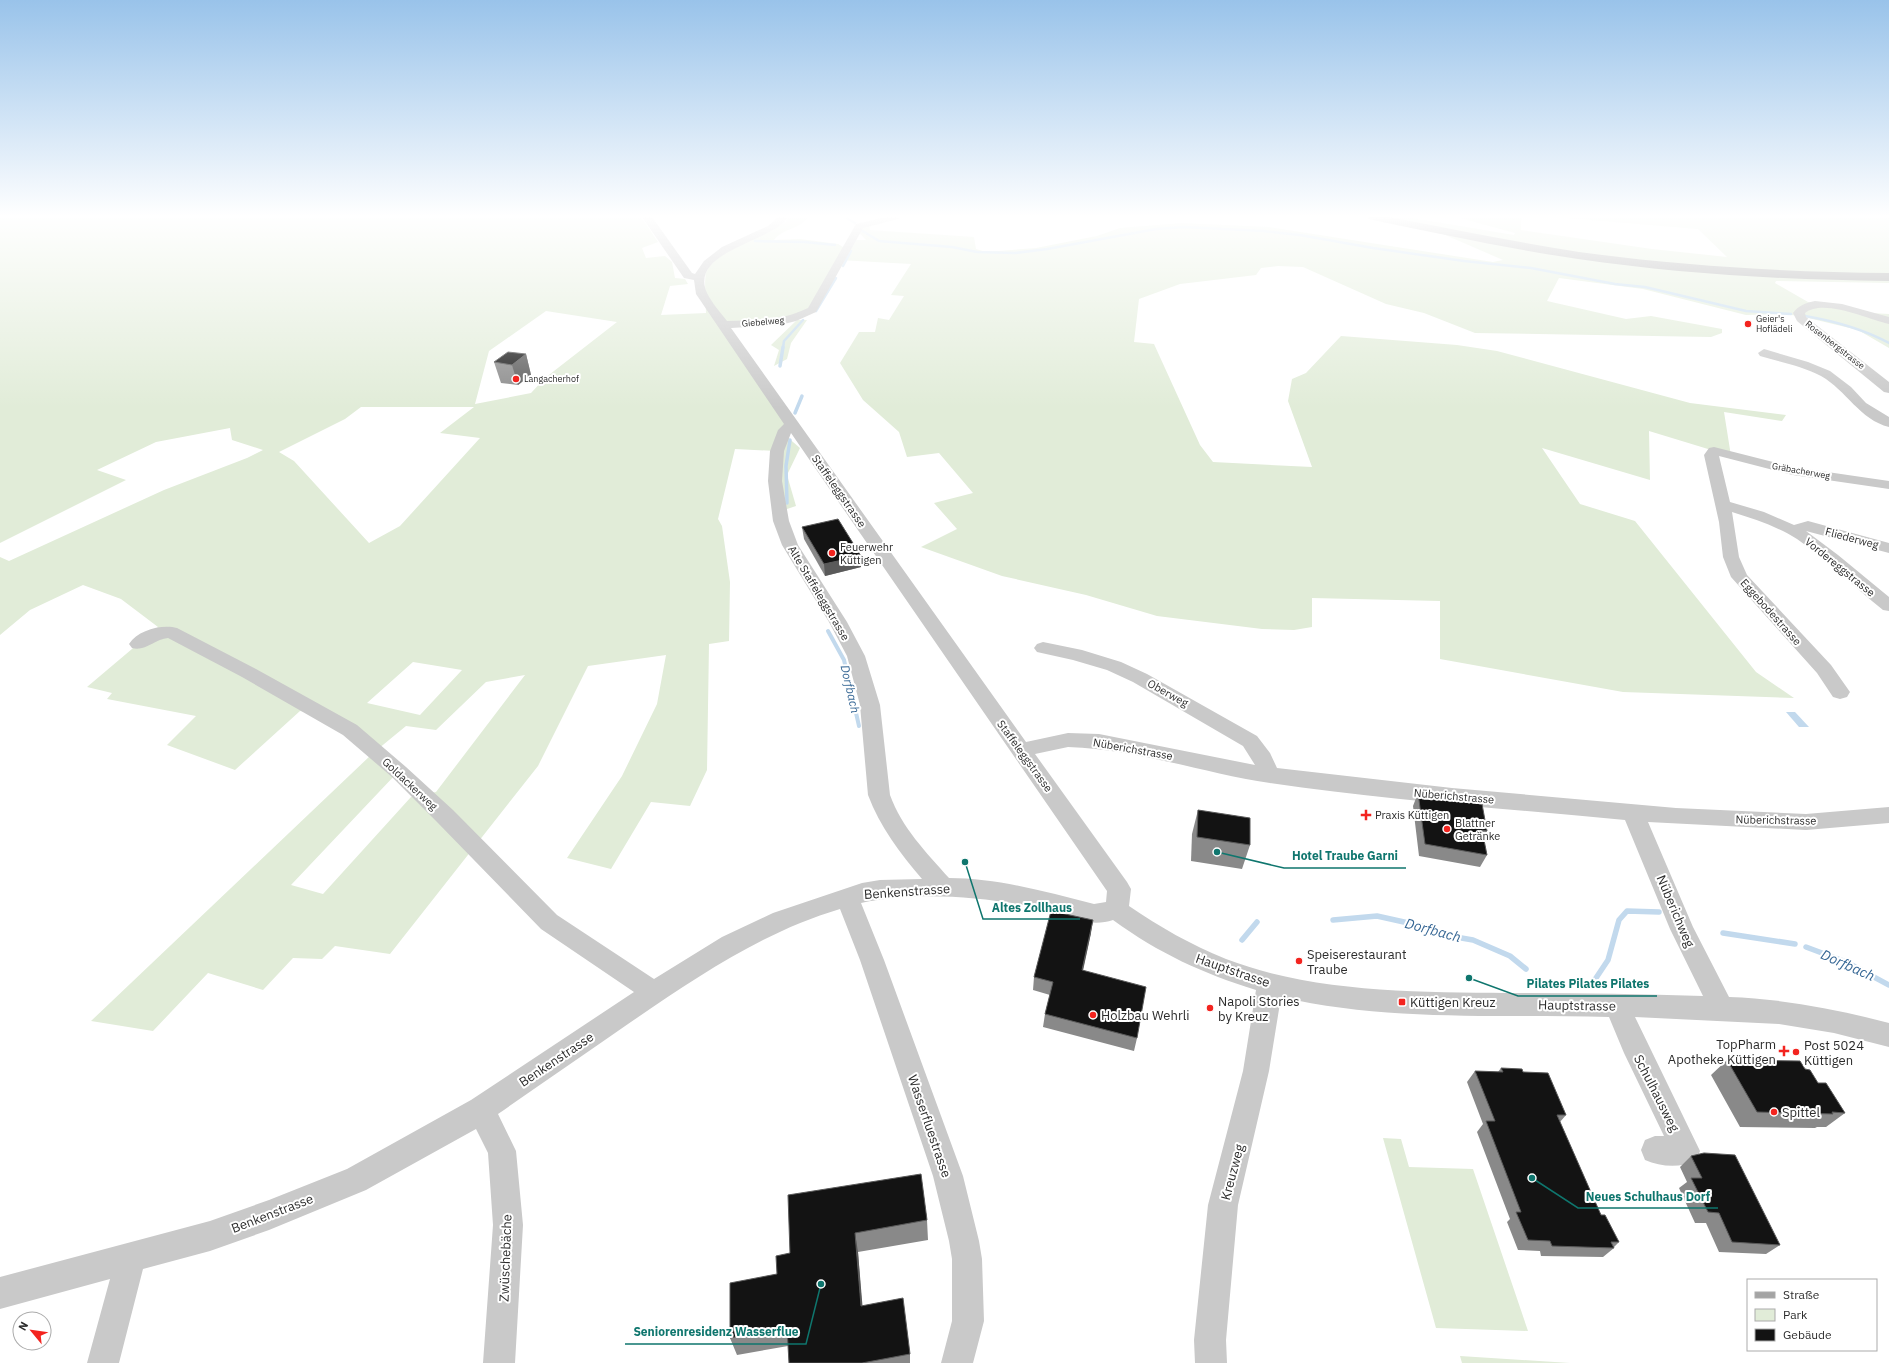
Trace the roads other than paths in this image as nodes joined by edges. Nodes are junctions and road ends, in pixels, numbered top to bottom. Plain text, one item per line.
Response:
1 (699, 281) edge
2 (828, 281) edge
3 (1889, 321) edge
4 (723, 325) junction
5 (1764, 353) dead end
6 (1889, 389) edge
7 (1889, 423) edge
8 (792, 425) junction
9 (1714, 451) joint
10 (1889, 485) edge
11 (1723, 505) junction
12 (1792, 530) junction
13 (1889, 548) edge
14 (1889, 606) edge
15 (138, 644) dead end
16 (1043, 648) dead end
17 (1840, 692) dead end
18 (1022, 750) junction
19 (1269, 775) junction
20 (1633, 812) junction
21 (1889, 815) edge
22 (943, 887) junction
23 (847, 897) junction
24 (1115, 909) junction
25 (1270, 983) junction
26 (651, 994) junction
27 (1617, 1005) junction
28 (1722, 1009) junction
29 (1889, 1034) edge
30 (481, 1110) junction
31 (1655, 1150) dead end
32 (131, 1258) junction
33 (0, 1293) edge
34 (103, 1363) edge
35 (499, 1363) edge
36 (957, 1363) edge
37 (1211, 1363) edge

1 - 4 street, Staffeleggstrasse
2 - 4 street, Giebelweg
3 - 6 street, Rosenbergstrasse
4 - 8 street, Staffeleggstrasse
5 - 7 street
8 - 18 street, Staffeleggstrasse
8 - 22 street, Alte Staffeleggstrasse
9 - 10 street, Gräbacherweg
9 - 11 street, Eggebodestrasse
11 - 12 street, Vordereggstrasse
11 - 17 street, Eggebodestrasse
12 - 13 street, Fliederweg
12 - 14 street, Vordereggstrasse
15 - 26 street, Goldackerweg
16 - 19 street, Oberweg
18 - 19 street, Nüberichstrasse
18 - 24 street, Staffeleggstrasse
19 - 20 street, Nüberichstrasse
20 - 21 street, Nüberichstrasse
20 - 28 street, Nüberichweg
22 - 23 street, Benkenstrasse
22 - 24 street, Benkenstrasse
23 - 26 street, Benkenstrasse
23 - 36 street, Wasserfluestrasse
24 - 25 street, Hauptstrasse
25 - 27 street, Hauptstrasse
25 - 37 street, Kreuzweg
26 - 30 street, Benkenstrasse
27 - 28 street, Hauptstrasse
27 - 31 street, Schulhausweg
28 - 29 street, Hauptstrasse
30 - 32 street, Benkenstrasse
30 - 35 street, Zwüschebäche
32 - 33 street, Benkenstrasse
32 - 34 street

